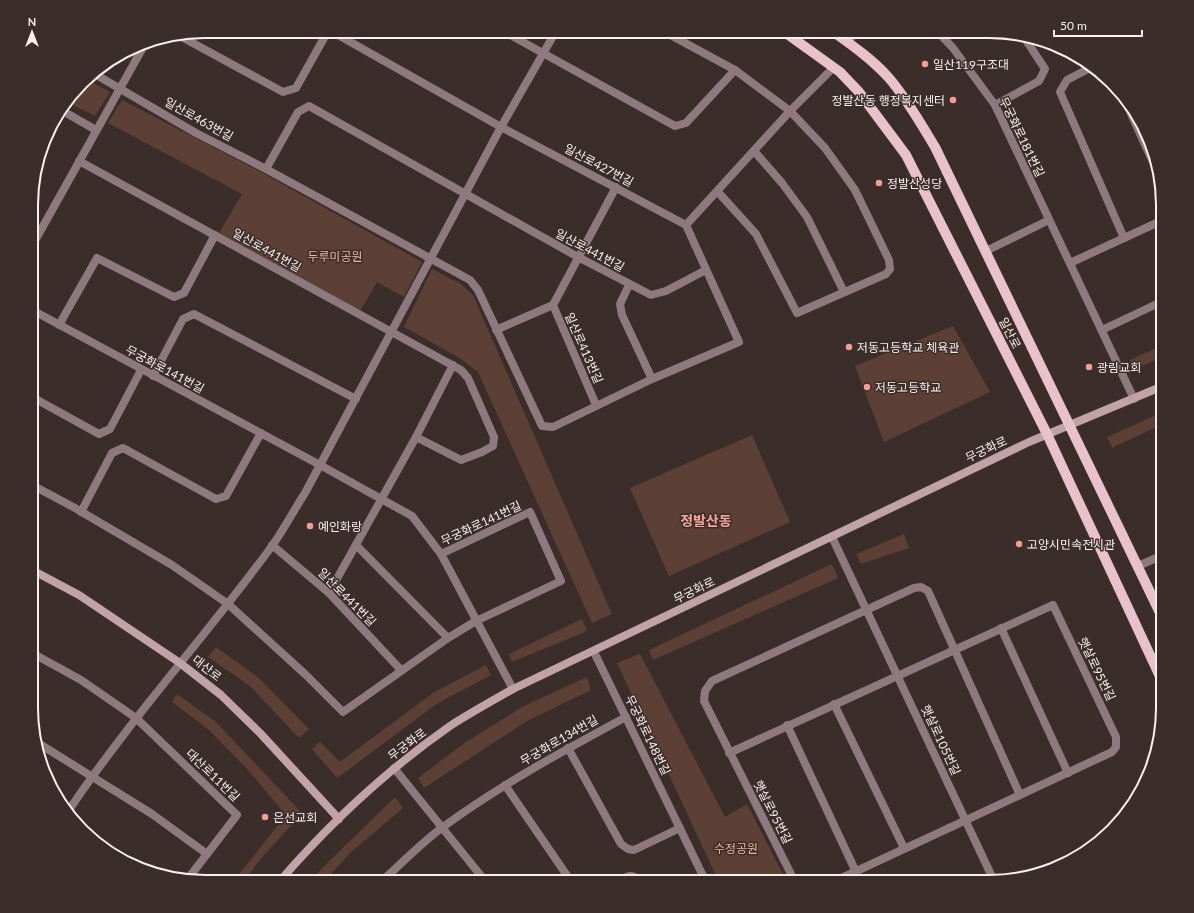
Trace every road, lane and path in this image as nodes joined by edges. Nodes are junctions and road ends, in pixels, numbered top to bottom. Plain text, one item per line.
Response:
1 (324, 38) edge
2 (343, 38) edge
3 (515, 38) edge
4 (552, 38) edge
5 (676, 38) edge
6 (793, 38) edge
7 (842, 38) edge
8 (851, 38) edge
9 (943, 38) edge
10 (184, 39) edge
11 (847, 42) junction
12 (1028, 43) edge
13 (141, 51) edge
14 (543, 54) junction
15 (834, 67) junction
16 (735, 70) junction
17 (1087, 70) edge
18 (99, 76) edge
19 (121, 88) junction
20 (995, 105) junction
21 (790, 111) junction
22 (66, 113) edge
23 (502, 128) junction
24 (96, 130) junction
25 (754, 150) junction
26 (79, 161) junction
27 (266, 169) junction
28 (616, 187) junction
29 (718, 192) junction
30 (465, 195) junction
31 (1049, 220) junction
32 (1156, 223) edge
33 (686, 225) junction
34 (38, 235) edge
35 (215, 235) junction
36 (1124, 238) junction
37 (986, 251) junction
38 (578, 257) junction
39 (431, 259) junction
40 (1070, 263) junction
41 (706, 270) junction
42 (629, 285) junction
43 (844, 292) junction
44 (1156, 304) edge
45 (553, 305) junction
46 (38, 313) edge
47 (59, 325) junction
48 (496, 330) junction
49 (1102, 330) junction
50 (392, 332) junction
51 (453, 365) junction
52 (141, 370) junction
53 (153, 376) junction
54 (652, 379) junction
55 (1156, 389) edge
56 (356, 399) junction
57 (1134, 399) junction
58 (38, 400) edge
59 (596, 406) junction
60 (1069, 425) junction
61 (261, 433) junction
62 (1047, 434) junction
63 (416, 437) junction
64 (320, 465) junction
65 (38, 488) edge
66 (382, 499) junction
67 (81, 512) junction
68 (832, 536) junction
69 (272, 545) junction
70 (356, 545) junction
71 (441, 554) junction
72 (1156, 558) edge
73 (1138, 566) junction
74 (38, 573) edge
75 (329, 593) junction
76 (228, 604) junction
77 (1156, 604) edge
78 (867, 610) junction
79 (476, 622) junction
80 (1001, 628) junction
81 (448, 638) junction
82 (954, 649) junction
83 (594, 652) junction
84 (38, 656) edge
85 (180, 663) junction
86 (1156, 668) edge
87 (401, 670) junction
88 (897, 675) junction
89 (513, 689) junction
90 (834, 704) junction
91 (626, 717) junction
92 (136, 718) junction
93 (788, 725) junction
94 (43, 746) edge
95 (568, 748) junction
96 (729, 753) junction
97 (394, 768) junction
98 (1068, 773) junction
99 (93, 775) junction
100 (505, 785) junction
101 (1020, 795) junction
102 (71, 807) edge
103 (339, 819) junction
104 (966, 820) junction
105 (442, 828) junction
106 (680, 828) junction
107 (904, 848) junction
108 (207, 854) junction
109 (856, 872) junction
110 (191, 875) edge
111 (285, 875) edge
112 (389, 875) edge
113 (480, 875) edge
114 (567, 875) edge
115 (703, 875) edge
116 (791, 875) edge
117 (849, 875) edge
118 (991, 875) edge

1 - 10 street
2 - 23 street
3 - 14 street
4 - 14 street
5 - 16 street
6 - 15 main road, 일산로
7 - 11 main road, 일산로
8 - 11 street
9 - 20 street, 무궁화로181번길
11 - 37 main road, 일산로
12 - 20 street
13 - 19 street
14 - 16 street
14 - 23 street
15 - 21 street
15 - 62 main road, 일산로
16 - 21 street
17 - 36 street
18 - 19 street, 일산로463번길
19 - 24 street
19 - 27 street, 일산로463번길
20 - 31 street, 무궁화로181번길
21 - 25 street
21 - 43 street
22 - 24 street
23 - 28 street, 일산로427번길
23 - 30 street
24 - 26 street
25 - 29 street
25 - 43 street
26 - 34 street
26 - 35 street
27 - 30 street, 일산로441번길
27 - 39 street
28 - 33 street, 일산로427번길
28 - 38 street, 일산로413번길
29 - 33 street
29 - 43 street
30 - 38 street, 일산로441번길
30 - 39 street
31 - 37 street
31 - 40 street, 무궁화로181번길
32 - 36 street
33 - 41 street
35 - 47 street
35 - 50 street, 일산로441번길
36 - 40 street
37 - 60 main road, 일산로
38 - 42 street, 일산로441번길
38 - 45 street, 일산로413번길
39 - 48 street
39 - 50 street
40 - 49 street, 무궁화로181번길
41 - 42 street, 일산로441번길
41 - 54 street
42 - 54 street
44 - 49 street
45 - 48 street
45 - 59 street, 일산로413번길
46 - 47 street, 무궁화로141번길
47 - 52 street, 무궁화로141번길
48 - 59 street
49 - 57 street, 무궁화로181번길
50 - 51 street, 일산로441번길
50 - 56 street
51 - 63 street
51 - 63 street, 일산로441번길
52 - 53 street, 무궁화로141번길
52 - 58 street
53 - 56 street
53 - 61 street, 무궁화로141번길
54 - 59 street
55 - 57 main road, 무궁화로
56 - 64 street
57 - 60 main road, 무궁화로
60 - 62 main road, 무궁화로
60 - 73 main road, 일산로
61 - 64 street, 무궁화로141번길
61 - 67 street
62 - 68 main road, 무궁화로
62 - 86 main road, 일산로
63 - 66 street
64 - 66 street, 무궁화로141번길
64 - 69 street
65 - 67 street
66 - 70 street
66 - 71 street, 무궁화로141번길
67 - 76 street
68 - 78 street, 햇살로105번길
68 - 83 main road, 무궁화로
69 - 75 street, 일산로441번길
69 - 76 street
70 - 75 street
70 - 81 street
71 - 79 street, 무궁화로141번길
71 - 79 street, 무궁화로141번길
72 - 73 street
73 - 77 main road, 일산로
74 - 85 main road, 대산로
75 - 87 street, 일산로441번길
76 - 85 street
76 - 87 street, 무궁화로141번길
78 - 82 street
78 - 88 street, 햇살로105번길
78 - 96 street, 햇살로95번길
79 - 81 street, 무궁화로141번길
79 - 89 street, 무궁화로141번길
80 - 82 street, 햇살로95번길
80 - 98 street
80 - 98 street, 햇살로95번길
81 - 87 street, 무궁화로141번길
82 - 88 street, 햇살로95번길
82 - 101 street
83 - 89 main road, 무궁화로
83 - 91 street, 무궁화로148번길
84 - 92 street, 대산로11번길
85 - 92 street
85 - 103 main road, 대산로
88 - 90 street, 햇살로95번길
88 - 104 street, 햇살로105번길
89 - 97 main road, 무궁화로
90 - 93 street, 햇살로95번길
90 - 107 street
91 - 95 street, 무궁화로134번길
91 - 106 street, 무궁화로148번길
92 - 99 street
92 - 108 street, 대산로11번길
93 - 96 street, 햇살로95번길
93 - 109 street
94 - 99 street
95 - 100 street, 무궁화로134번길
95 - 106 street
96 - 116 street, 햇살로95번길
97 - 103 main road, 무궁화로
97 - 105 street
98 - 101 street, 햇살로95번길
99 - 102 street
99 - 108 street
100 - 105 street, 무궁화로134번길
100 - 114 street
101 - 104 street, 햇살로95번길
103 - 111 main road, 무궁화로
104 - 107 street, 햇살로95번길
104 - 118 street, 햇살로105번길
105 - 112 street, 무궁화로134번길
105 - 113 street
106 - 115 street, 무궁화로148번길
107 - 109 street, 햇살로95번길
108 - 110 street, 대산로11번길
109 - 117 street, 햇살로95번길

